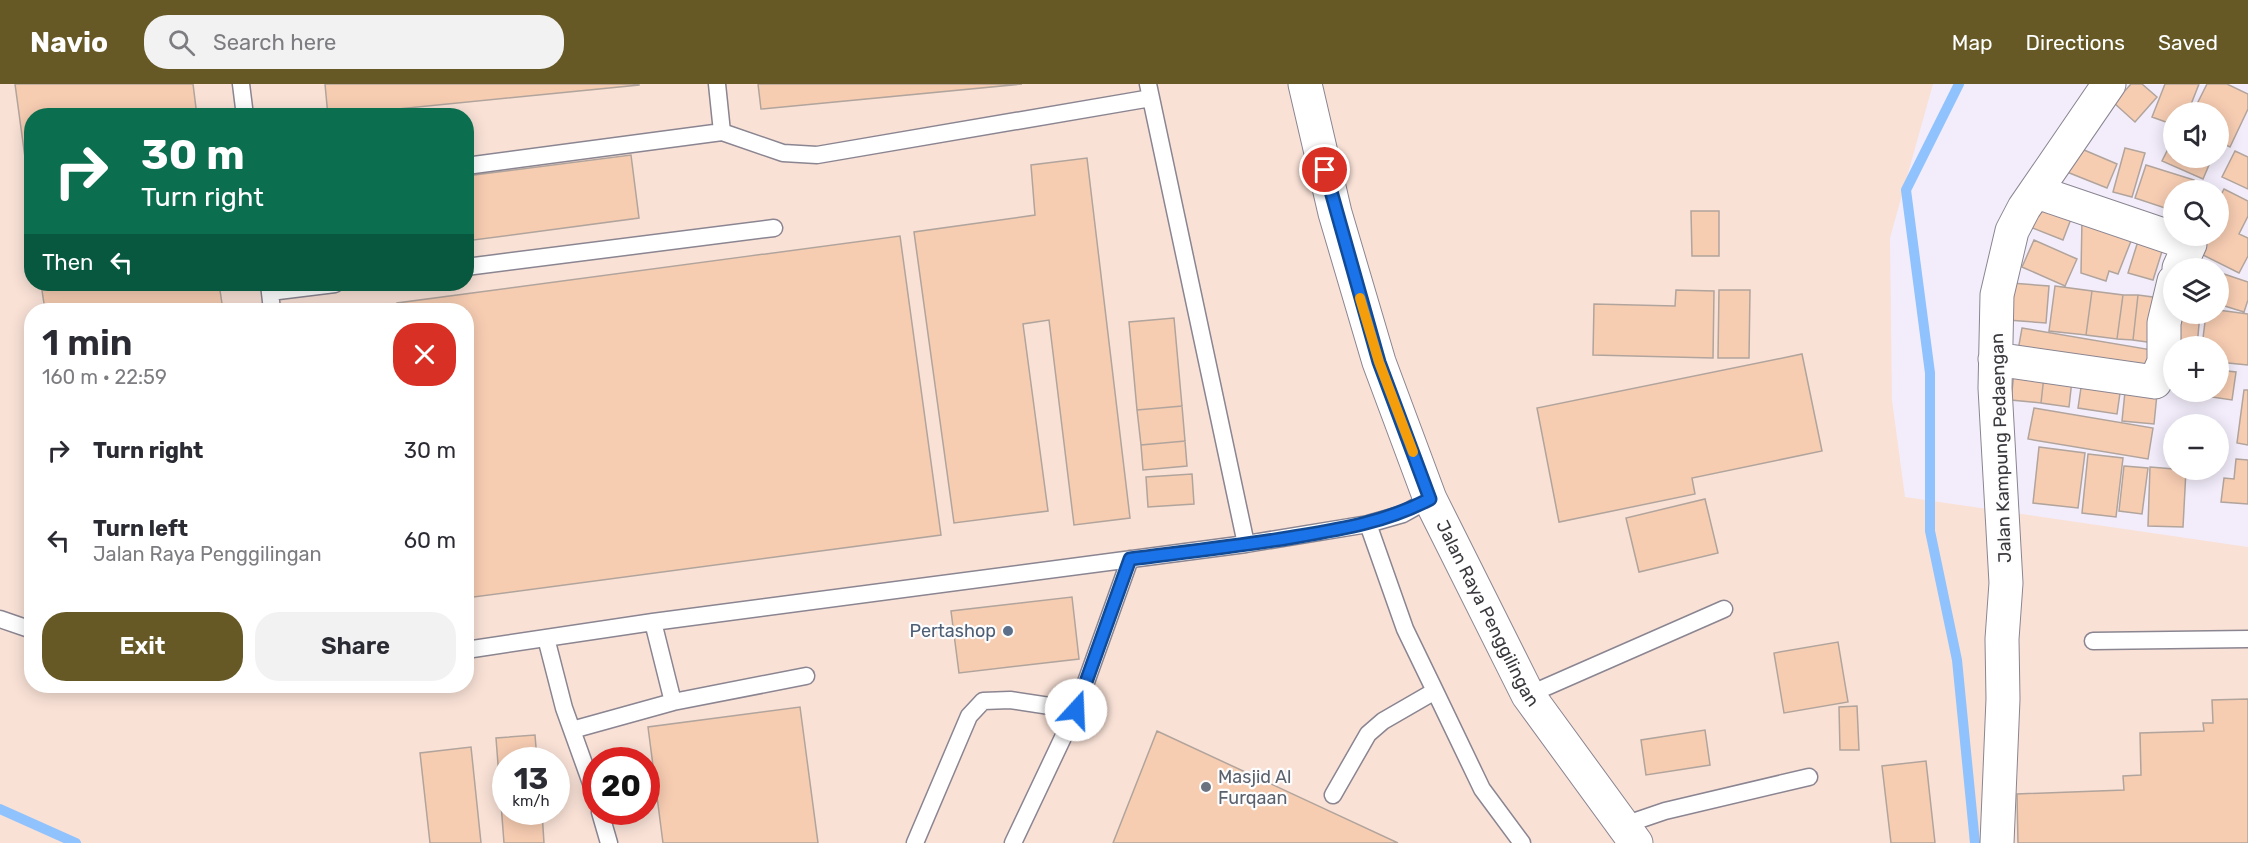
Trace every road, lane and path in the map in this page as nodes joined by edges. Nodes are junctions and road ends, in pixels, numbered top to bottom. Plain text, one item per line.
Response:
1 (241, 84) edge
2 (717, 84) edge
3 (1305, 84) edge
4 (2109, 84) edge
5 (1150, 91) edge
6 (244, 108) edge
7 (722, 132) junction
8 (474, 165) edge
9 (2037, 192) junction
10 (774, 228) dead end
11 (2184, 258) edge
12 (474, 266) edge
13 (2164, 324) edge
14 (1995, 359) junction
15 (1430, 499) junction
16 (1368, 525) junction
17 (1246, 544) junction
18 (1130, 559) junction
19 (1724, 609) dead end
20 (0, 619) edge
21 (653, 622) junction
22 (24, 627) edge
23 (546, 638) junction
24 (2248, 639) edge
25 (2093, 641) dead end
26 (474, 649) edge
27 (806, 676) dead end
28 (1435, 691) junction
29 (1528, 695) junction
30 (673, 702) junction
31 (1076, 710) junction
32 (572, 730) junction
33 (582, 758) edge
34 (1809, 777) dead end
35 (1333, 795) dead end
36 (604, 825) edge
37 (1630, 834) edge
38 (609, 843) edge
39 (915, 843) edge
40 (1012, 843) edge
41 (1522, 843) edge
42 (1997, 843) edge

1 - 6 lane
2 - 7 lane
3 - 15 street, Jalan Raya Penggilingan
4 - 9 street, Jalan Kampung Pedaengan
5 - 7 lane
5 - 17 lane
7 - 8 lane
9 - 11 street
9 - 14 street, Jalan Kampung Pedaengan
10 - 12 lane
13 - 14 street
14 - 42 street, Jalan Kampung Pedaengan
15 - 16 lane
15 - 29 street, Jalan Raya Penggilingan
16 - 17 lane
16 - 28 lane
17 - 18 lane
18 - 21 lane
18 - 31 lane
19 - 29 lane
20 - 22 lane
21 - 23 lane
21 - 30 lane
23 - 26 lane
23 - 32 lane
24 - 25 lane
27 - 30 lane
28 - 35 lane
28 - 41 lane
29 - 37 street, Jalan Raya Penggilingan
30 - 32 lane
31 - 39 lane
31 - 40 lane
32 - 33 lane
34 - 37 lane
36 - 38 lane

